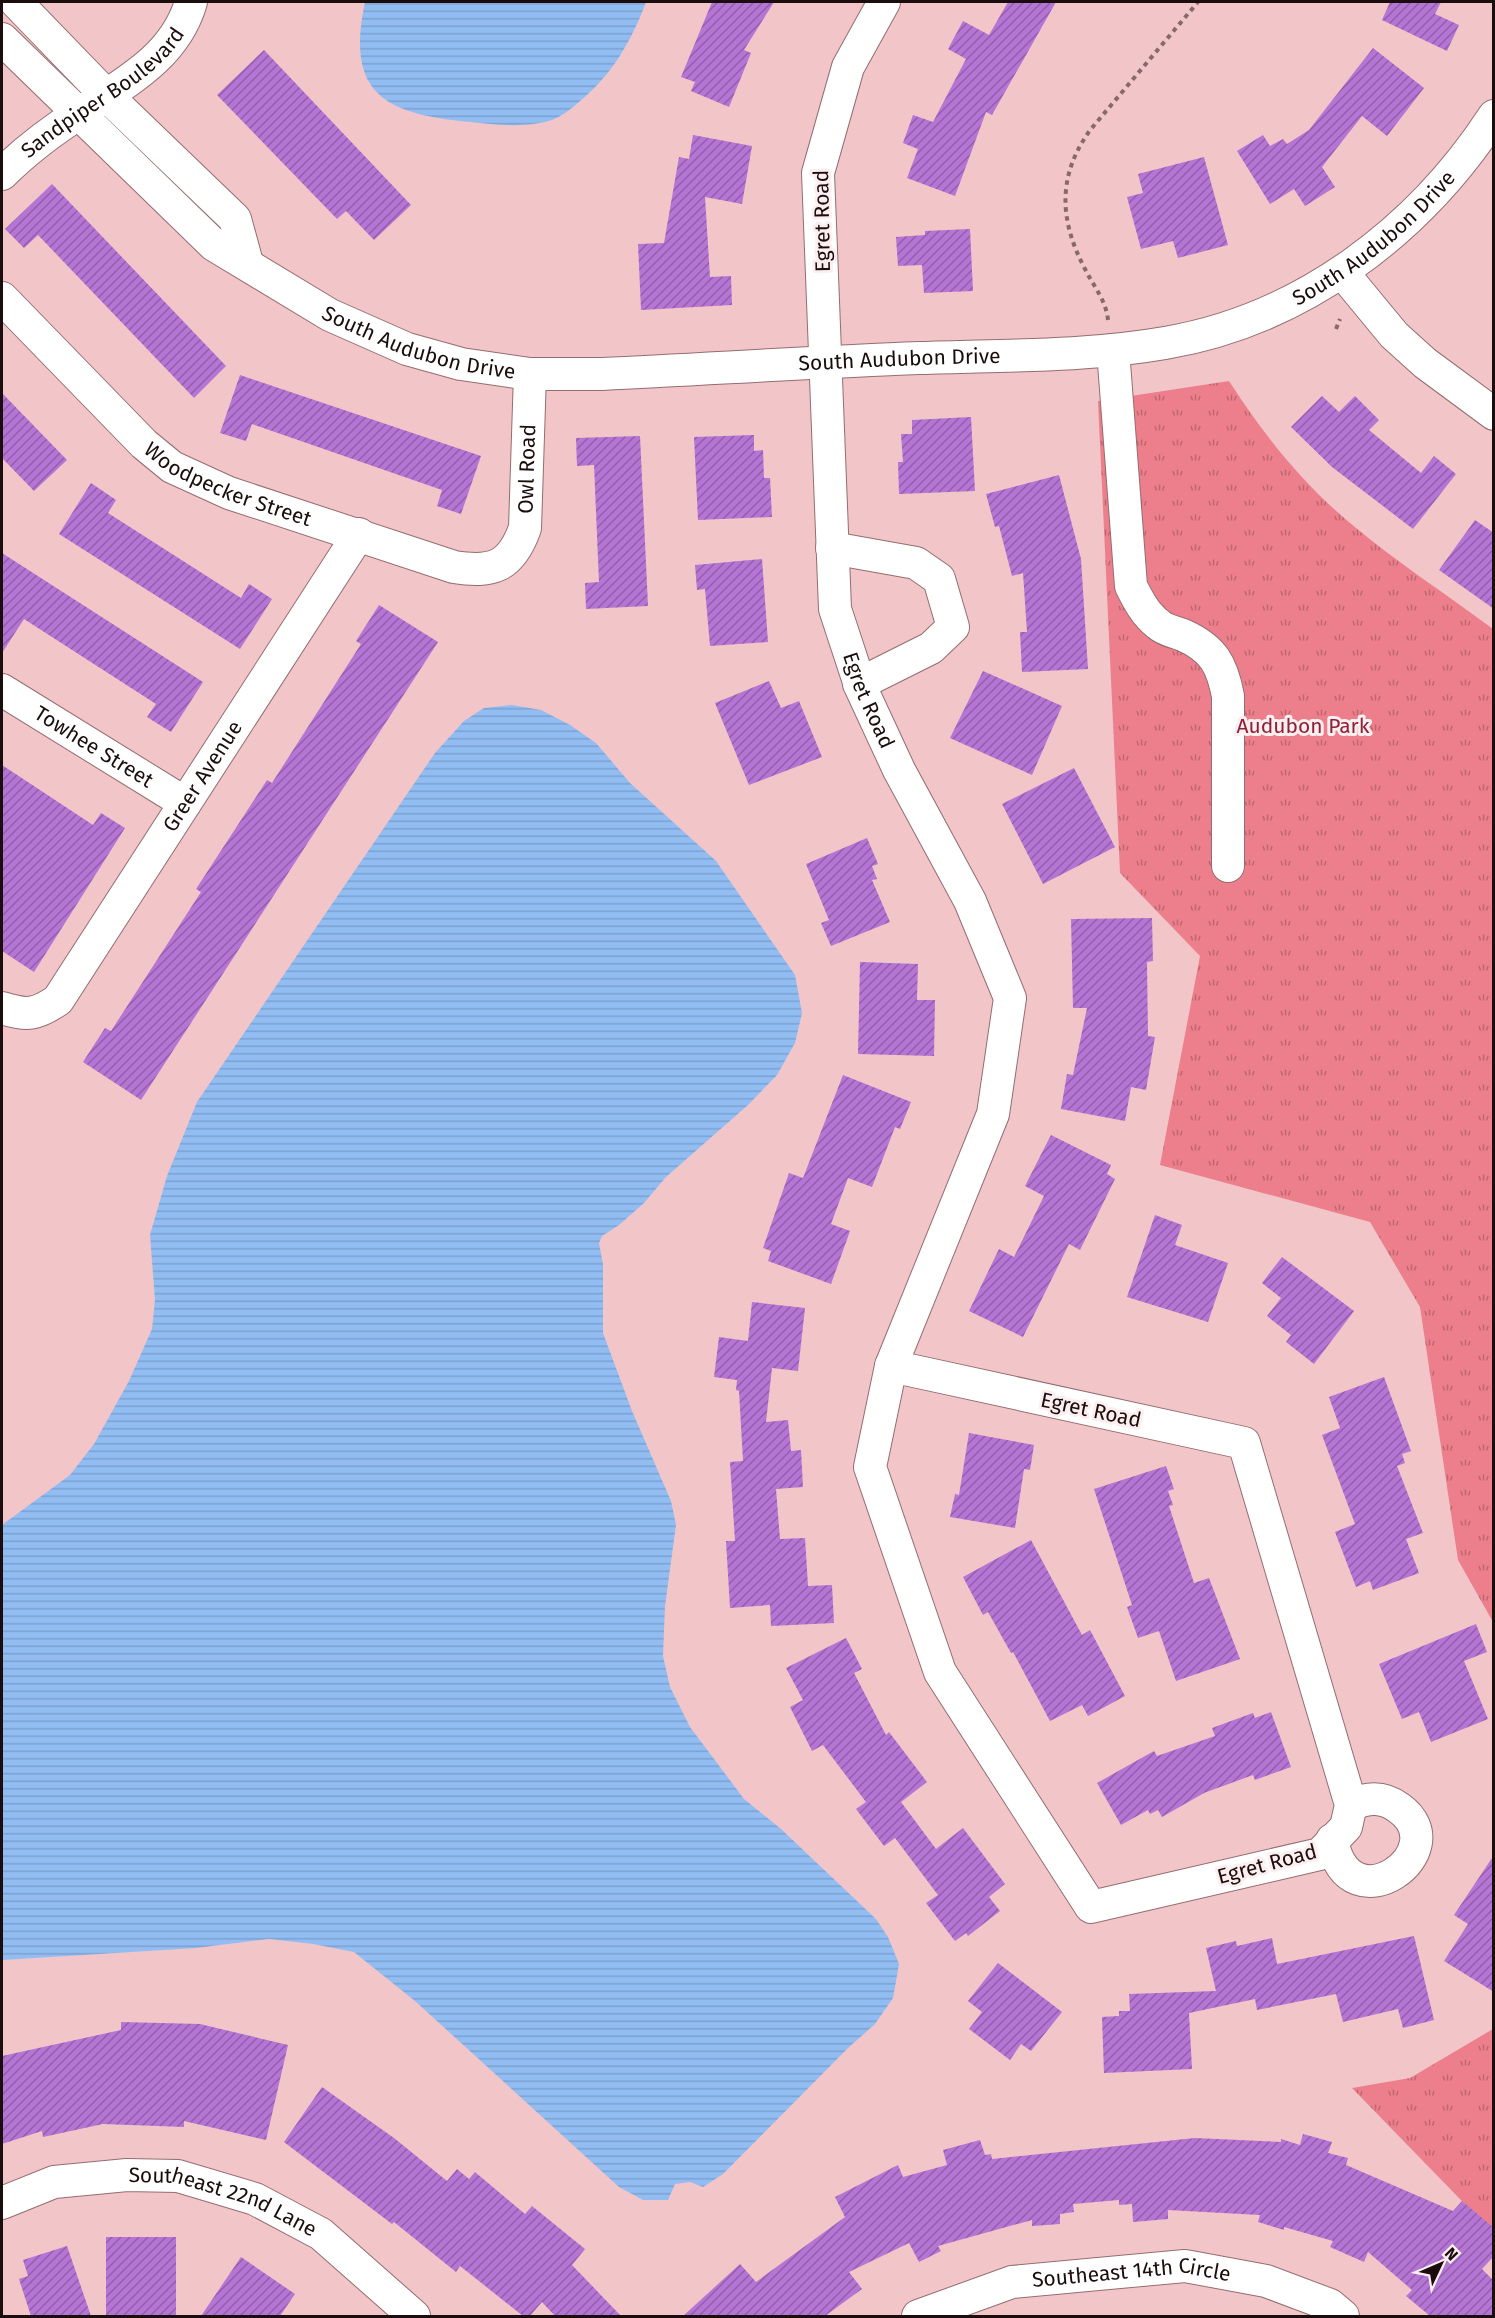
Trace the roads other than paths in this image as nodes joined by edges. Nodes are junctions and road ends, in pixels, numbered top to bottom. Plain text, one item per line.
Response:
1 (16, 2) edge
2 (191, 2) edge
3 (884, 2) edge
4 (2, 39) edge
5 (106, 95) junction
6 (77, 114) junction
7 (1494, 116) edge
8 (2, 174) edge
9 (247, 263) junction
10 (1341, 272) junction
11 (2, 298) edge
12 (1111, 336) junction
13 (826, 362) junction
14 (530, 374) junction
15 (1494, 414) edge
16 (359, 534) junction
17 (832, 548) junction
18 (508, 560) joint
19 (859, 684) junction
20 (2, 690) edge
21 (185, 804) junction
22 (1228, 866) dead end
23 (2, 1008) edge
24 (891, 1366) junction
25 (1351, 1805) junction
26 (1332, 1840) junction
27 (2, 2203) edge
28 (414, 2316) edge
29 (918, 2316) edge
30 (1343, 2316) edge

1 - 5 street
2 - 5 street, Sandpiper Boulevard
3 - 13 street, Egret Road
4 - 6 street, South Audubon Drive
5 - 6 street, Sandpiper Boulevard
5 - 9 street
6 - 8 street, Sandpiper Boulevard
6 - 9 street, South Audubon Drive
7 - 10 street, South Audubon Drive
9 - 14 street, South Audubon Drive
10 - 12 street, South Audubon Drive
10 - 15 street
11 - 16 street, Woodpecker Street
12 - 13 street, South Audubon Drive
12 - 22 street
13 - 14 street, South Audubon Drive
13 - 17 street, Egret Road
14 - 18 street, Owl Road
16 - 18 street, Woodpecker Street
16 - 21 street, Greer Avenue
17 - 19 street, Egret Road
17 - 19 street
19 - 24 street, Egret Road
20 - 21 street, Towhee Street
21 - 23 street, Greer Avenue
24 - 25 street, Egret Road
24 - 26 street, Egret Road
25 - 26 street, Egret Road
25 - 26 street
27 - 28 street, Southeast 22nd Lane
29 - 30 street, Southeast 14th Circle

